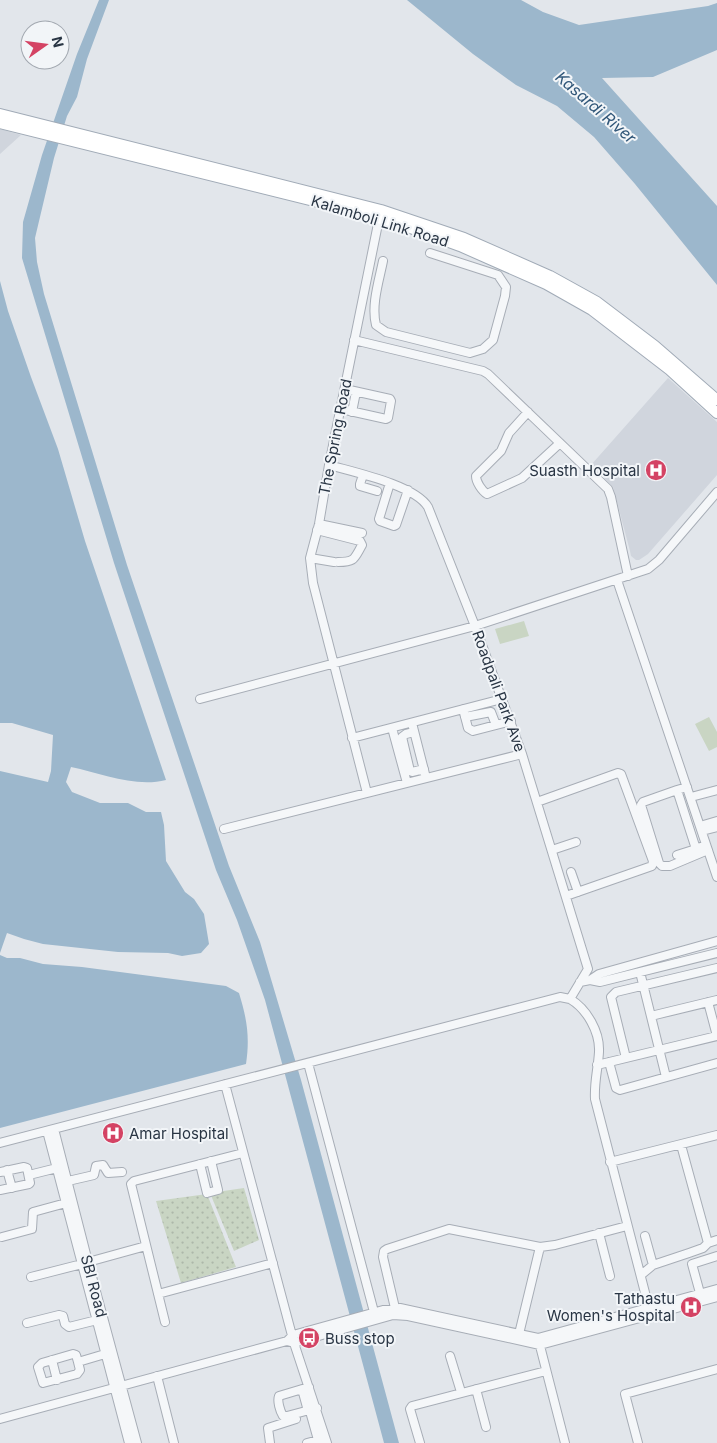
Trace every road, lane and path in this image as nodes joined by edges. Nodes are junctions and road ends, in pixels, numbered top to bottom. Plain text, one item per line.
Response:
1 (0, 114) edge
2 (0, 123) edge
3 (25, 125) junction
4 (380, 214) junction
5 (430, 253) dead end
6 (383, 261) dead end
7 (366, 283) junction
8 (378, 286) junction
9 (360, 312) junction
10 (373, 316) junction
11 (354, 340) junction
12 (346, 389) junction
13 (356, 392) junction
14 (717, 400) edge
15 (341, 409) junction
16 (352, 412) junction
17 (528, 412) junction
18 (717, 413) edge
19 (560, 443) junction
20 (329, 465) junction
21 (363, 475) junction
22 (380, 480) junction
23 (390, 484) junction
24 (408, 490) junction
25 (717, 492) edge
26 (318, 527) junction
27 (362, 533) dead end
28 (310, 558) junction
29 (628, 576) junction
30 (617, 580) junction
31 (475, 626) junction
32 (333, 664) junction
33 (502, 699) junction
34 (200, 700) dead end
35 (464, 713) junction
36 (510, 721) junction
37 (412, 723) junction
38 (496, 725) junction
39 (392, 728) junction
40 (414, 732) junction
41 (352, 738) junction
42 (522, 754) junction
43 (424, 769) junction
44 (426, 778) junction
45 (407, 783) junction
46 (687, 786) junction
47 (677, 790) junction
48 (717, 790) edge
49 (367, 793) junction
50 (691, 797) junction
51 (537, 802) junction
52 (717, 821) edge
53 (717, 826) edge
54 (224, 829) dead end
55 (701, 829) junction
56 (576, 842) dead end
57 (707, 847) junction
58 (552, 850) junction
59 (697, 851) junction
60 (677, 855) dead end
61 (571, 872) dead end
62 (717, 876) edge
63 (578, 892) junction
64 (566, 896) junction
65 (717, 941) edge
66 (717, 953) edge
67 (717, 968) edge
68 (640, 972) junction
69 (590, 980) junction
70 (580, 982) junction
71 (643, 986) junction
72 (570, 998) junction
73 (717, 1000) edge
74 (708, 1002) junction
75 (651, 1016) junction
76 (717, 1036) edge
77 (659, 1050) junction
78 (626, 1058) junction
79 (609, 1062) junction
80 (306, 1063) junction
81 (717, 1063) edge
82 (598, 1065) junction
83 (666, 1077) junction
84 (226, 1084) junction
85 (51, 1130) junction
86 (717, 1135) edge
87 (0, 1143) edge
88 (681, 1145) junction
89 (243, 1153) junction
90 (610, 1162) junction
91 (212, 1165) junction
92 (57, 1168) junction
93 (201, 1168) junction
94 (4, 1171) edge
95 (122, 1172) dead end
96 (28, 1175) junction
97 (68, 1181) junction
98 (12, 1188) junction
99 (0, 1190) edge
100 (66, 1203) junction
101 (627, 1226) junction
102 (599, 1233) junction
103 (645, 1236) dead end
104 (2, 1237) dead end
105 (717, 1240) edge
106 (708, 1243) junction
107 (146, 1246) junction
108 (540, 1247) junction
109 (717, 1256) edge
110 (85, 1263) junction
111 (273, 1263) junction
112 (652, 1264) junction
113 (641, 1275) junction
114 (610, 1276) dead end
115 (31, 1277) dead end
116 (717, 1289) edge
117 (700, 1293) junction
118 (158, 1294) junction
119 (717, 1297) edge
120 (395, 1308) junction
121 (650, 1311) junction
122 (387, 1313) junction
123 (372, 1315) junction
124 (96, 1320) junction
125 (165, 1322) dead end
126 (27, 1323) dead end
127 (519, 1334) junction
128 (291, 1339) junction
129 (539, 1341) junction
130 (105, 1354) junction
131 (450, 1356) dead end
132 (52, 1360) junction
133 (78, 1362) junction
134 (717, 1369) edge
135 (546, 1371) junction
136 (157, 1376) junction
137 (57, 1380) junction
138 (118, 1387) junction
139 (306, 1388) junction
140 (476, 1389) junction
141 (461, 1392) junction
142 (314, 1412) junction
143 (178, 1419) dead end
144 (0, 1420) edge
145 (168, 1421) junction
146 (486, 1427) dead end
147 (324, 1440) edge
148 (129, 1443) edge
149 (137, 1443) edge
150 (174, 1443) edge
151 (270, 1443) edge
152 (307, 1443) edge
153 (420, 1443) edge
154 (565, 1443) edge
155 (638, 1443) edge

1 - 3 main road, Kalamboli Link Road
2 - 3 main road, Kalamboli Link Road
3 - 4 main road, Kalamboli Link Road
4 - 7 street, The Spring Road
4 - 14 main road, Kalamboli Link Road
4 - 18 main road, Kalamboli Link Road
5 - 10 street
6 - 8 street
7 - 8 street
7 - 9 street, The Spring Road
8 - 10 street
9 - 10 street
9 - 11 street, The Spring Road
11 - 12 street, The Spring Road
11 - 17 street
12 - 13 street
12 - 15 street, The Spring Road
13 - 16 street
13 - 16 street
15 - 16 street
15 - 20 street, The Spring Road
17 - 19 street
17 - 19 street
19 - 29 street
20 - 21 street, Roadpali Park Ave
20 - 26 street, The Spring Road
21 - 22 street, Roadpali Park Ave
21 - 22 street
22 - 23 street, Roadpali Park Ave
23 - 24 street, Roadpali Park Ave
23 - 24 street
24 - 31 street, Roadpali Park Ave
25 - 29 street
26 - 27 street
26 - 28 street, The Spring Road
26 - 28 street
28 - 32 street, The Spring Road
29 - 30 street
30 - 31 street
30 - 46 street
31 - 32 street
31 - 33 street, Roadpali Park Ave
32 - 34 street
32 - 41 street, The Spring Road
33 - 35 street
33 - 36 street, Roadpali Park Ave
35 - 37 street
35 - 38 street
35 - 38 street
36 - 38 street
36 - 42 street, Roadpali Park Ave
37 - 39 street
37 - 40 street
39 - 41 street
39 - 45 street
40 - 43 street
40 - 43 street
41 - 49 street, The Spring Road
42 - 44 street
42 - 51 street, Roadpali Park Ave
43 - 44 street
44 - 45 street
45 - 49 street
46 - 47 street
46 - 50 street
47 - 59 street
47 - 59 street
48 - 50 street
49 - 54 street
50 - 55 street
51 - 58 street, Roadpali Park Ave
51 - 63 street
52 - 55 street
53 - 55 street
55 - 57 street
56 - 58 street
57 - 59 street
57 - 62 street
58 - 64 street, Roadpali Park Ave
59 - 60 street
61 - 63 street
63 - 64 street
64 - 70 street, Roadpali Park Ave
65 - 69 street
66 - 68 street
67 - 71 street
68 - 69 street
68 - 71 street
69 - 70 street
70 - 72 street, Roadpali Park Ave
71 - 75 street
71 - 78 street
72 - 80 street
72 - 82 street
73 - 74 street
74 - 75 street
74 - 76 street
75 - 77 street
76 - 77 street
77 - 78 street
77 - 83 street
78 - 79 street
79 - 82 street
79 - 83 street
80 - 84 street
80 - 123 street
81 - 83 street
82 - 90 street
84 - 85 street
84 - 89 street
85 - 87 street
85 - 92 street, SBI Road
85 - 97 street, SBI Road
86 - 88 street
88 - 90 street
88 - 106 street
89 - 91 street
89 - 111 street
90 - 101 street
91 - 93 street
91 - 93 street
92 - 96 street
92 - 100 street, SBI Road
93 - 107 street
94 - 96 street
94 - 98 street
95 - 97 street
96 - 98 street
97 - 110 street, SBI Road
98 - 99 street
100 - 104 street
100 - 110 street, SBI Road
101 - 102 street
101 - 113 street
102 - 108 street
102 - 114 street
103 - 112 street
105 - 106 street
106 - 112 street
107 - 110 street
107 - 118 street
108 - 120 street
108 - 127 street
109 - 117 street
110 - 115 street
110 - 124 street, SBI Road
110 - 138 street, SBI Road
111 - 118 street
111 - 128 street
112 - 113 street
113 - 121 street
116 - 117 street
117 - 121 street
118 - 125 street
119 - 121 street
120 - 122 street
120 - 127 street
121 - 129 street
122 - 123 street
122 - 129 street
123 - 128 street
124 - 126 street
124 - 130 street, SBI Road
127 - 129 street
128 - 136 street
128 - 139 street
129 - 135 street
130 - 133 street
130 - 138 street, SBI Road
131 - 141 street
132 - 133 street
132 - 137 street
132 - 137 street
133 - 137 street
134 - 155 street
135 - 140 street
135 - 154 street
136 - 138 street
136 - 145 street
138 - 144 street
138 - 148 street, SBI Road
138 - 149 street, SBI Road
139 - 142 street
139 - 142 street
140 - 141 street
140 - 146 street
141 - 153 street
142 - 147 street
142 - 151 street
143 - 145 street
145 - 150 street
147 - 152 street

